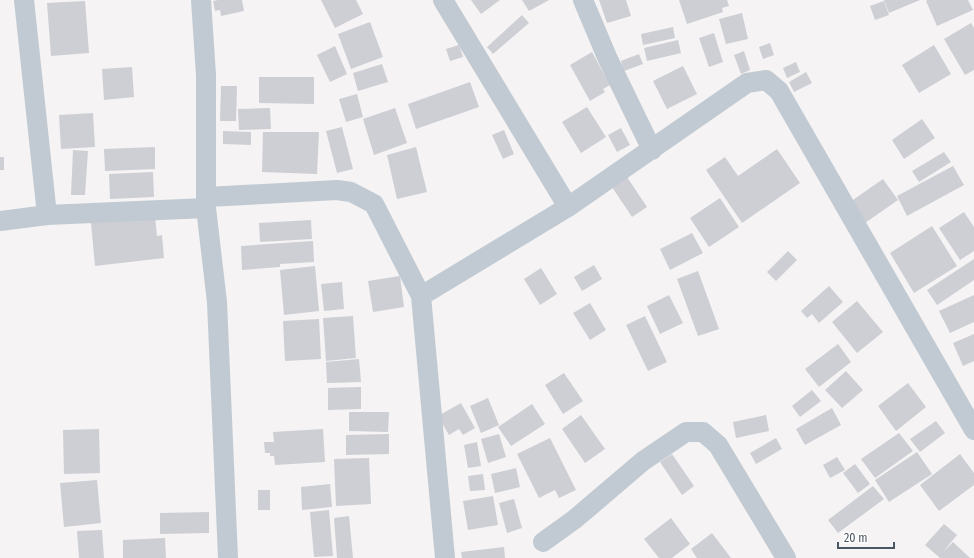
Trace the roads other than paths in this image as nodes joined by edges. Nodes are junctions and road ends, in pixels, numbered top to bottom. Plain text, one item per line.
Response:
1 (24, 0) edge
2 (201, 0) edge
3 (443, 0) edge
4 (583, 0) edge
5 (652, 150) junction
6 (206, 203) junction
7 (568, 207) junction
8 (47, 215) junction
9 (0, 221) edge
10 (421, 296) junction
11 (974, 430) edge
12 (543, 542) dead end
13 (228, 558) edge
14 (445, 558) edge
15 (786, 558) edge

1 - 8 street
2 - 6 street
3 - 7 street
4 - 5 street
5 - 7 street
5 - 11 street
6 - 8 street
6 - 10 street
6 - 13 street
7 - 10 street
8 - 9 street
10 - 14 street
12 - 15 street

